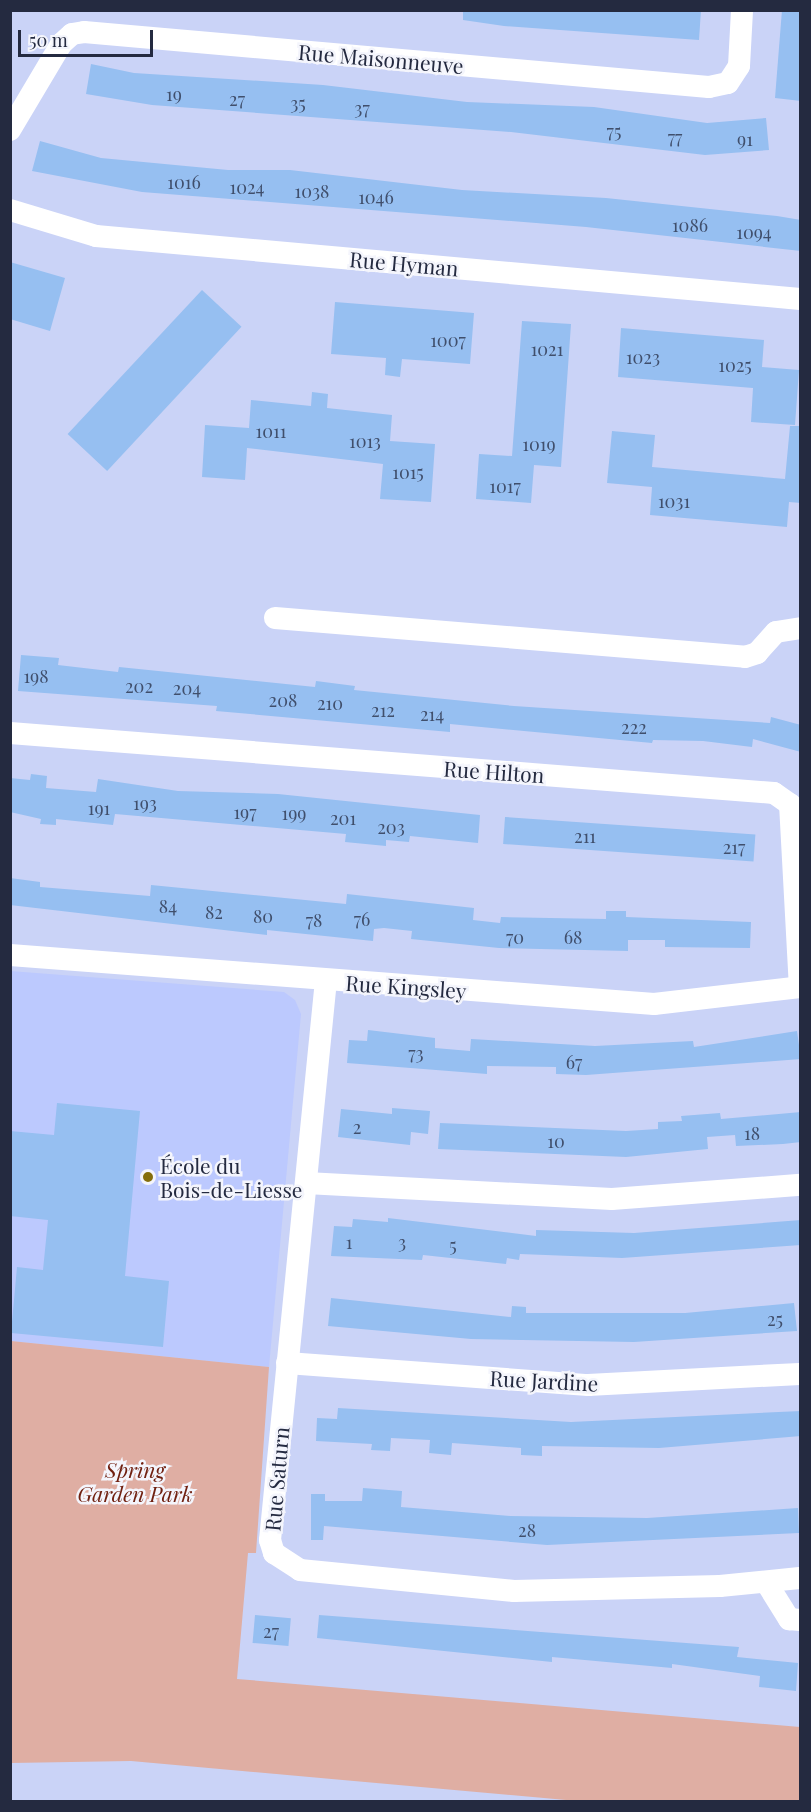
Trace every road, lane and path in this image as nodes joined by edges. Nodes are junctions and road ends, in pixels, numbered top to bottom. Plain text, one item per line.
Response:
1 (742, 10) edge
2 (10, 130) edge
3 (10, 210) edge
4 (801, 299) edge
5 (275, 618) dead end
6 (801, 628) edge
7 (10, 733) edge
8 (10, 955) edge
9 (326, 980) junction
10 (800, 987) edge
11 (306, 1183) junction
12 (801, 1185) edge
13 (287, 1363) junction
14 (801, 1374) edge
15 (801, 1578) edge
16 (766, 1582) junction
17 (801, 1620) edge

1 - 2 street, Rue Maisonneuve
3 - 4 street, Rue Hyman
5 - 6 street
7 - 10 street, Rue Hilton
8 - 9 street, Rue Kingsley
9 - 10 street, Rue Kingsley
9 - 11 street, Rue Saturn
11 - 12 street
11 - 13 street, Rue Saturn
13 - 14 street, Rue Jardine
13 - 16 street, Rue Saturn
15 - 16 street, Rue Saturn
16 - 17 street

